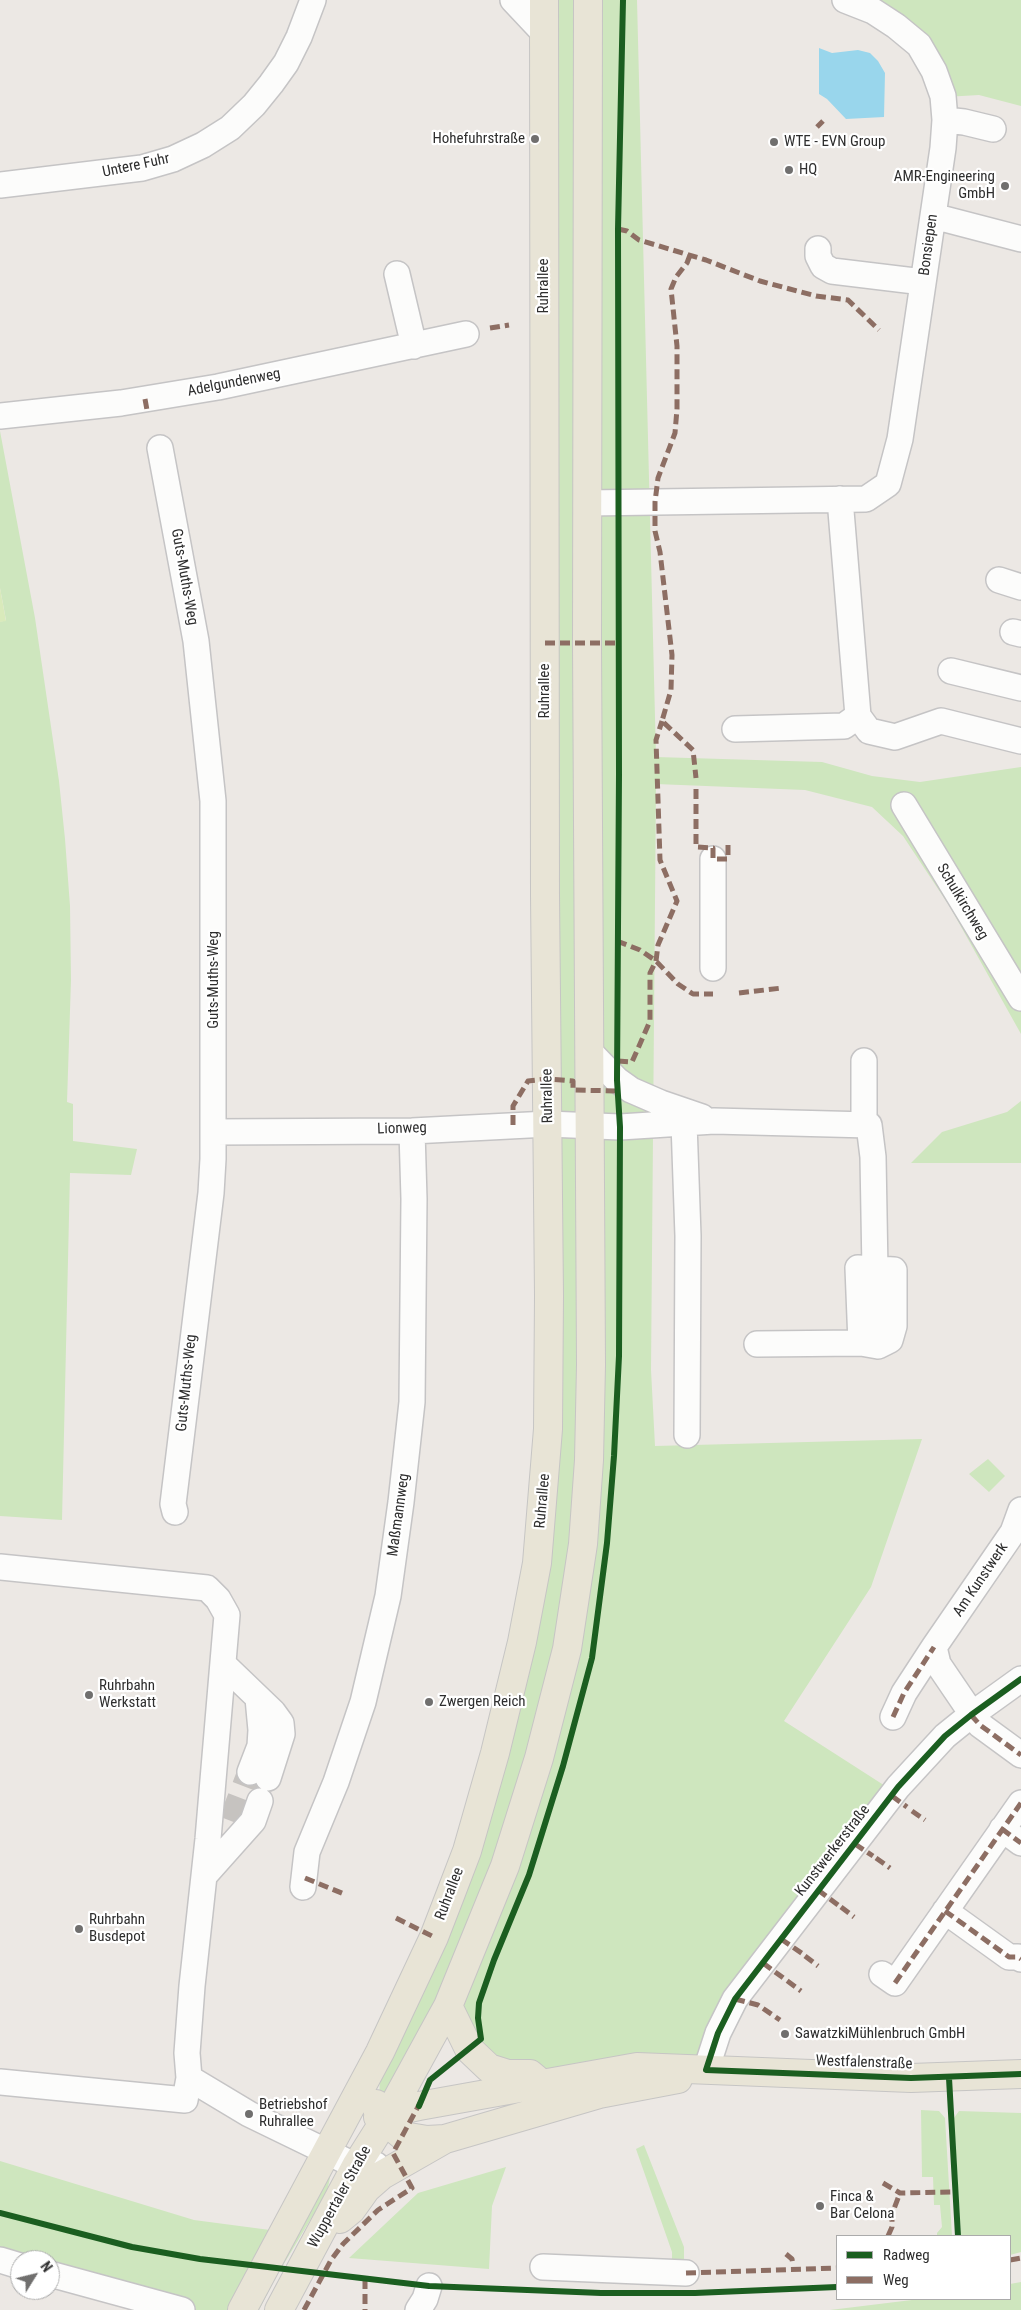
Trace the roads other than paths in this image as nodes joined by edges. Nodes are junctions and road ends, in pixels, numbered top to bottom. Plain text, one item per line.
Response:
1 (313, 0) edge
2 (513, 0) edge
3 (544, 0) edge
4 (845, 0) edge
5 (584, 6) edge
6 (544, 33) junction
7 (945, 120) junction
8 (993, 129) dead end
9 (0, 185) edge
10 (933, 216) junction
11 (1021, 240) edge
12 (818, 249) dead end
13 (397, 274) dead end
14 (923, 282) junction
15 (466, 334) dead end
16 (414, 346) junction
17 (0, 416) edge
18 (160, 448) dead end
19 (840, 499) junction
20 (587, 503) junction
21 (951, 671) dead end
22 (1021, 688) edge
23 (858, 716) junction
24 (735, 729) dead end
25 (1021, 741) edge
26 (904, 805) dead end
27 (713, 859) dead end
28 (713, 968) dead end
29 (1021, 998) edge
30 (589, 1051) junction
31 (864, 1061) dead end
32 (714, 1121) junction
33 (684, 1122) junction
34 (548, 1124) junction
35 (867, 1125) junction
36 (590, 1127) junction
37 (412, 1130) junction
38 (213, 1132) junction
39 (757, 1344) dead end
40 (687, 1435) dead end
41 (1021, 1510) edge
42 (175, 1512) dead end
43 (0, 1567) edge
44 (934, 1647) junction
45 (223, 1664) junction
46 (1021, 1679) edge
47 (971, 1714) junction
48 (893, 1717) dead end
49 (1021, 1754) edge
50 (259, 1775) tunnel mouth
51 (260, 1801) dead end
52 (1021, 1803) edge
53 (231, 1821) tunnel mouth
54 (1012, 1836) edge
55 (221, 1857) junction
56 (204, 1876) junction
57 (303, 1887) dead end
58 (945, 1912) junction
59 (1021, 1959) edge
60 (888, 1979) dead end
61 (448, 2006) junction
62 (380, 2052) junction
63 (706, 2070) junction
64 (1021, 2074) edge
65 (188, 2078) junction
66 (0, 2082) edge
67 (544, 2084) junction
68 (384, 2116) junction
69 (445, 2139) junction
70 (329, 2146) junction
71 (399, 2164) junction
72 (356, 2166) junction
73 (318, 2238) junction
74 (543, 2267) dead end
75 (686, 2274) dead end
76 (60, 2277) edge
77 (429, 2286) dead end
78 (242, 2309) edge
79 (182, 2310) edge
80 (279, 2310) edge
81 (418, 2310) edge

1 - 9 street, Untere Fuhr
2 - 6 street
3 - 6 main road, Ruhrallee
4 - 7 street, Bonsiepen
5 - 20 main road
6 - 34 main road, Ruhrallee
7 - 8 street
7 - 10 street, Bonsiepen
10 - 11 street
10 - 14 street, Bonsiepen
12 - 14 street
13 - 16 street
14 - 19 street, Bonsiepen
15 - 16 street, Adelgundenweg
16 - 17 street, Adelgundenweg
18 - 38 street, Guts-Muths-Weg
19 - 20 street, Bonsiepen
19 - 23 street
20 - 30 main road
21 - 22 street
23 - 24 street
23 - 25 street
26 - 29 street, Schulkirchweg
27 - 28 street
30 - 32 street
30 - 36 main road
31 - 35 street
32 - 33 street
32 - 35 street
33 - 36 street
33 - 40 street
34 - 36 street, Lionweg
34 - 37 street, Lionweg
34 - 62 main road, Ruhrallee
35 - 39 street
36 - 61 main road
37 - 38 street, Lionweg
37 - 57 street, Maßmannweg
38 - 42 street, Guts-Muths-Weg
41 - 44 street, Am Kunstwerk
43 - 45 street
44 - 47 street
44 - 48 street, Am Kunstwerk
45 - 50 street
45 - 56 street
46 - 47 street, Kunstwerkerstraße
47 - 49 street
47 - 63 street, Kunstwerkerstraße
51 - 55 street
52 - 54 street
53 - 55 street
54 - 58 street
55 - 56 street
56 - 65 street
58 - 59 street
58 - 60 street
61 - 67 main road
61 - 68 main road
62 - 68 main road
62 - 70 main road, Ruhrallee
63 - 64 main road, Westfalenstraße
63 - 67 main road, Westfalenstraße
63 - 69 main road, Westfalenstraße
65 - 66 street
65 - 70 street
67 - 68 main road, Westfalenstraße
68 - 69 main road, Westfalenstraße
68 - 70 main road, Westfalenstraße
68 - 72 main road, Wuppertaler Straße
69 - 71 main road
70 - 72 street
70 - 78 main road
71 - 72 street
71 - 73 main road
72 - 73 main road, Wuppertaler Straße
73 - 80 main road, Wuppertaler Straße
74 - 75 street
76 - 79 street
77 - 81 street

